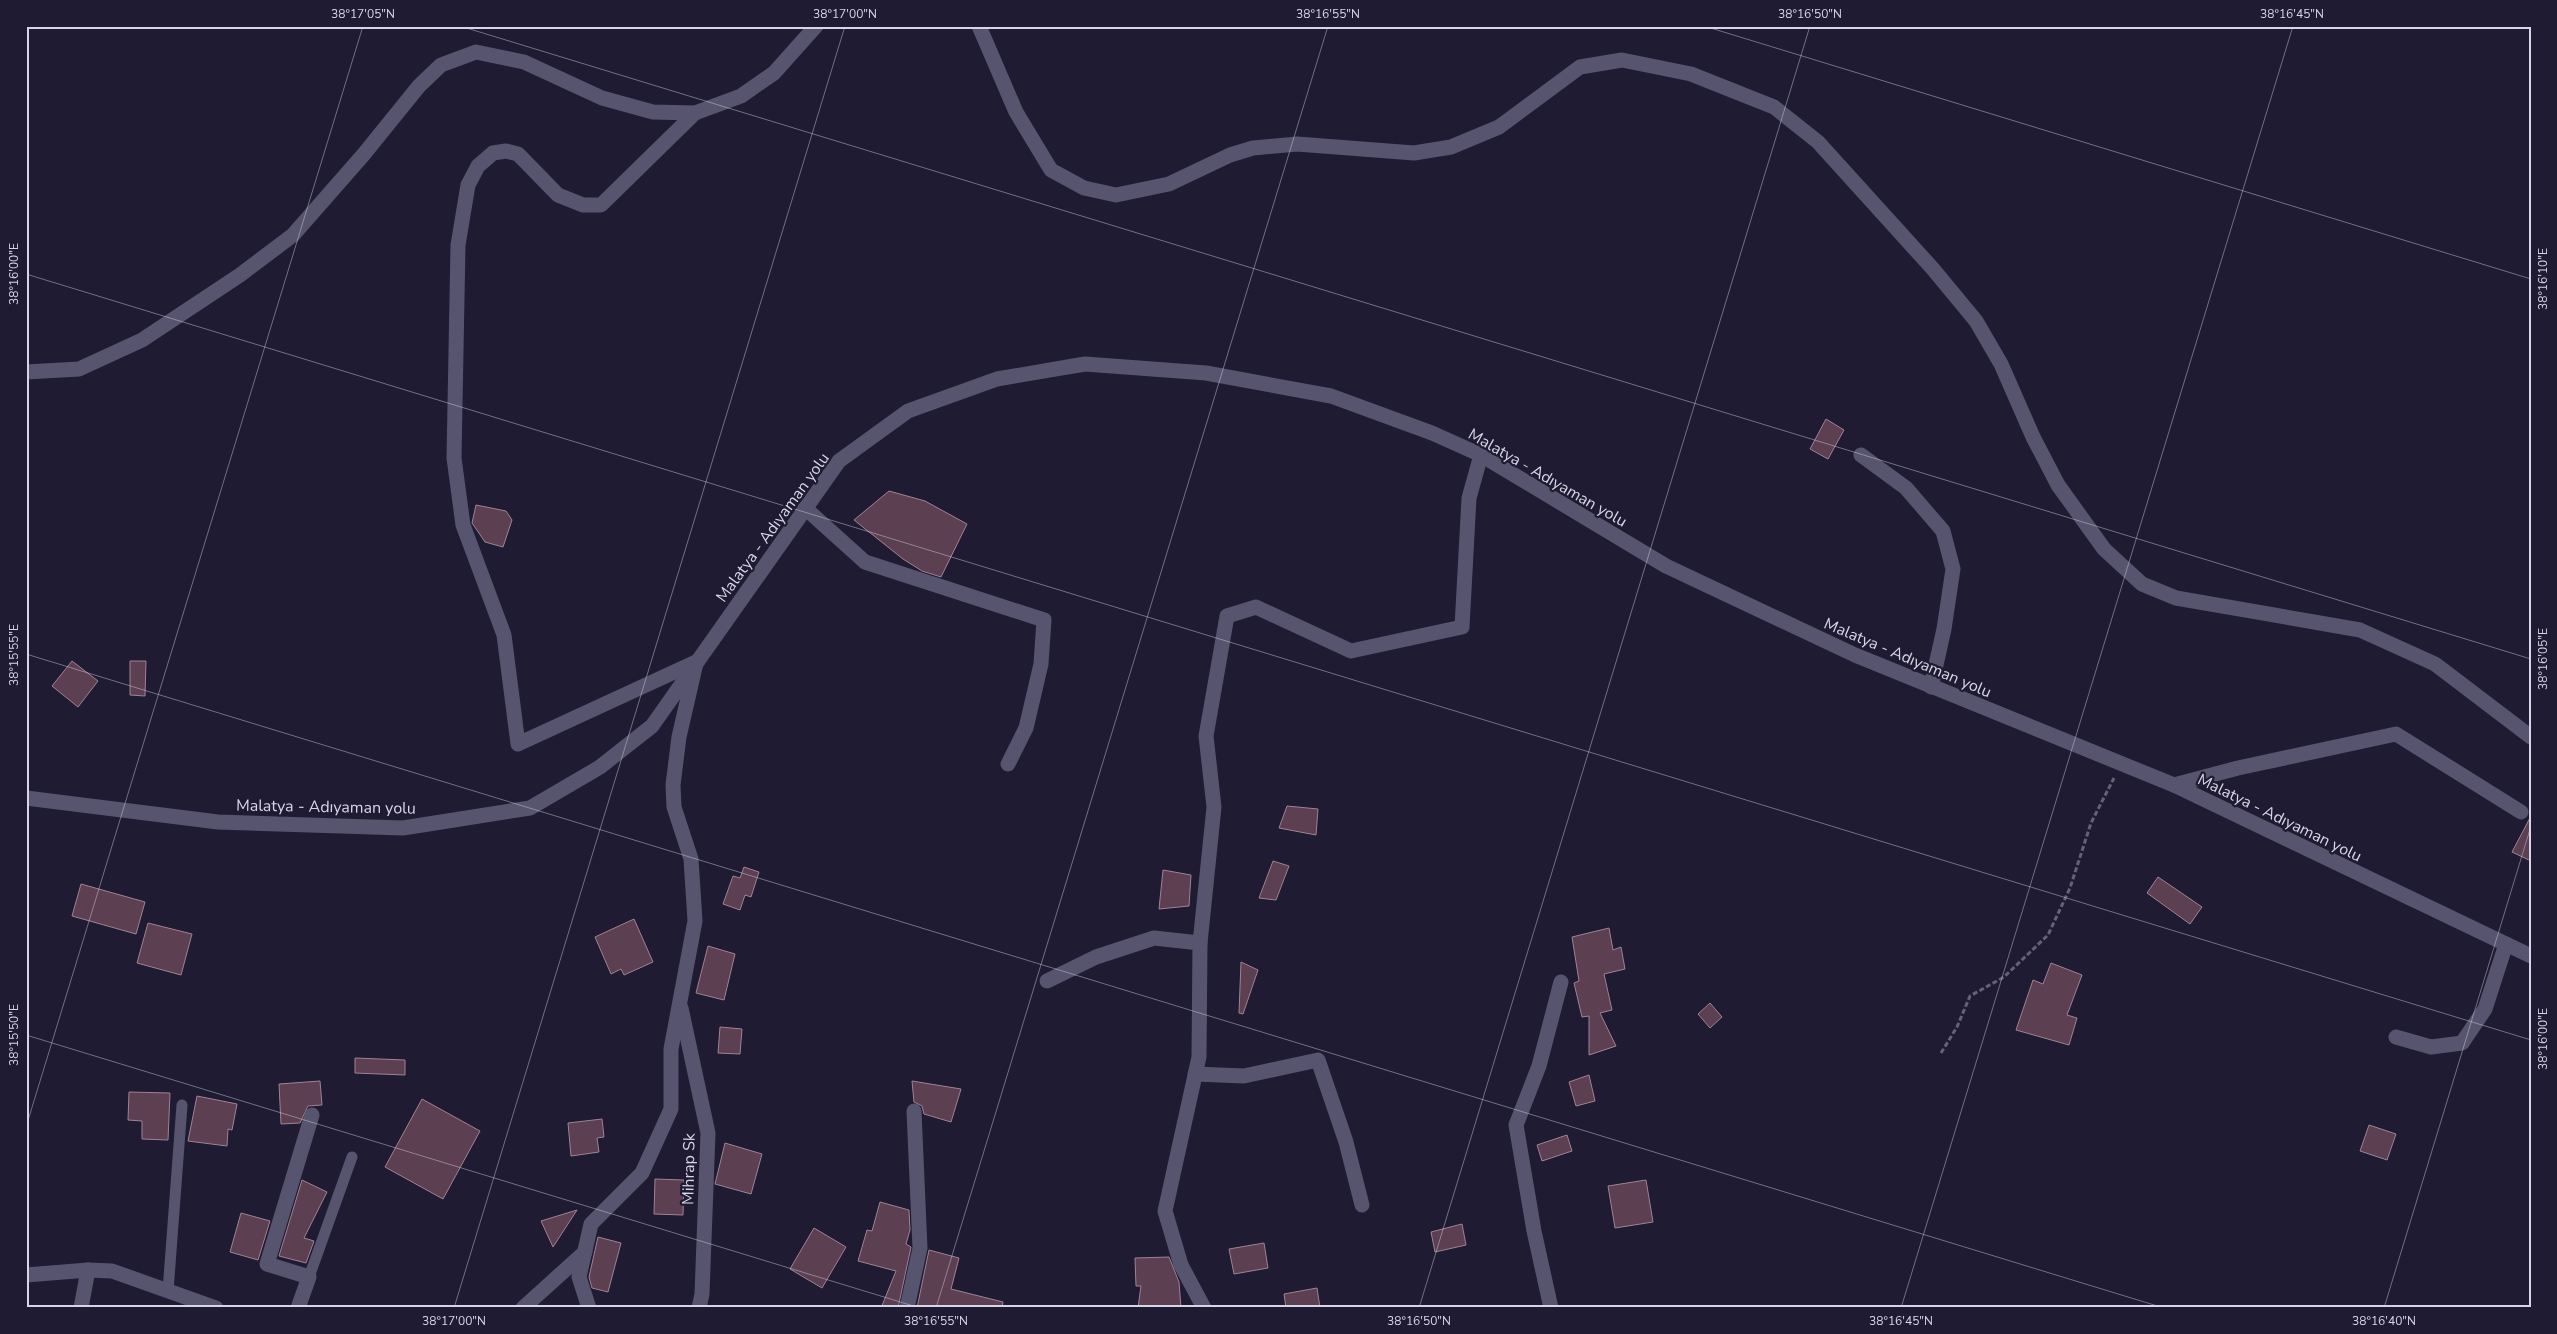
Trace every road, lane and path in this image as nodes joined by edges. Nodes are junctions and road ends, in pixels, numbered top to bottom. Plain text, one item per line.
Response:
1 (816, 26) edge
2 (979, 26) edge
3 (695, 113) junction
4 (26, 372) edge
5 (1482, 455) junction
6 (1861, 455) dead end
7 (805, 508) junction
8 (697, 662) junction
9 (1931, 687) junction
10 (2531, 737) edge
11 (1008, 764) dead end
12 (2121, 764) junction
13 (2174, 785) junction
14 (26, 798) edge
15 (2522, 812) dead end
16 (1200, 943) junction
17 (2506, 944) junction
18 (2531, 956) edge
19 (1047, 981) dead end
20 (1561, 982) dead end
21 (679, 1002) junction
22 (2396, 1037) dead end
23 (1941, 1053) dead end
24 (1195, 1074) junction
25 (182, 1105) dead end
26 (914, 1111) dead end
27 (312, 1115) dead end
28 (352, 1157) dead end
29 (1362, 1205) dead end
30 (585, 1252) junction
31 (88, 1270) junction
32 (26, 1275) edge
33 (309, 1277) junction
34 (168, 1291) junction
35 (81, 1308) edge
36 (216, 1308) edge
37 (298, 1308) edge
38 (523, 1308) edge
39 (589, 1308) edge
40 (699, 1308) edge
41 (907, 1308) edge
42 (1204, 1308) edge
43 (1551, 1308) edge

1 - 3 street
2 - 10 street
3 - 4 street
3 - 8 street
5 - 7 street, Malatya - Adıyaman yolu
5 - 9 street, Malatya - Adıyaman yolu
5 - 16 street
6 - 9 street
7 - 8 street, Malatya - Adıyaman yolu
7 - 11 street
8 - 14 street, Malatya - Adıyaman yolu
8 - 21 street
9 - 12 street, Malatya - Adıyaman yolu
12 - 13 street, Malatya - Adıyaman yolu
12 - 23 path
13 - 15 street
13 - 17 street, Malatya - Adıyaman yolu
16 - 19 street
16 - 24 street
17 - 18 street, Malatya - Adıyaman yolu
17 - 22 street
20 - 43 street
21 - 30 street
21 - 40 street, Mihrap Sk
24 - 29 street
24 - 42 street
25 - 34 lane
26 - 41 street
27 - 33 street
28 - 33 lane
30 - 38 street
30 - 39 street
31 - 32 street
31 - 34 street
31 - 35 street
33 - 37 street
34 - 36 street

